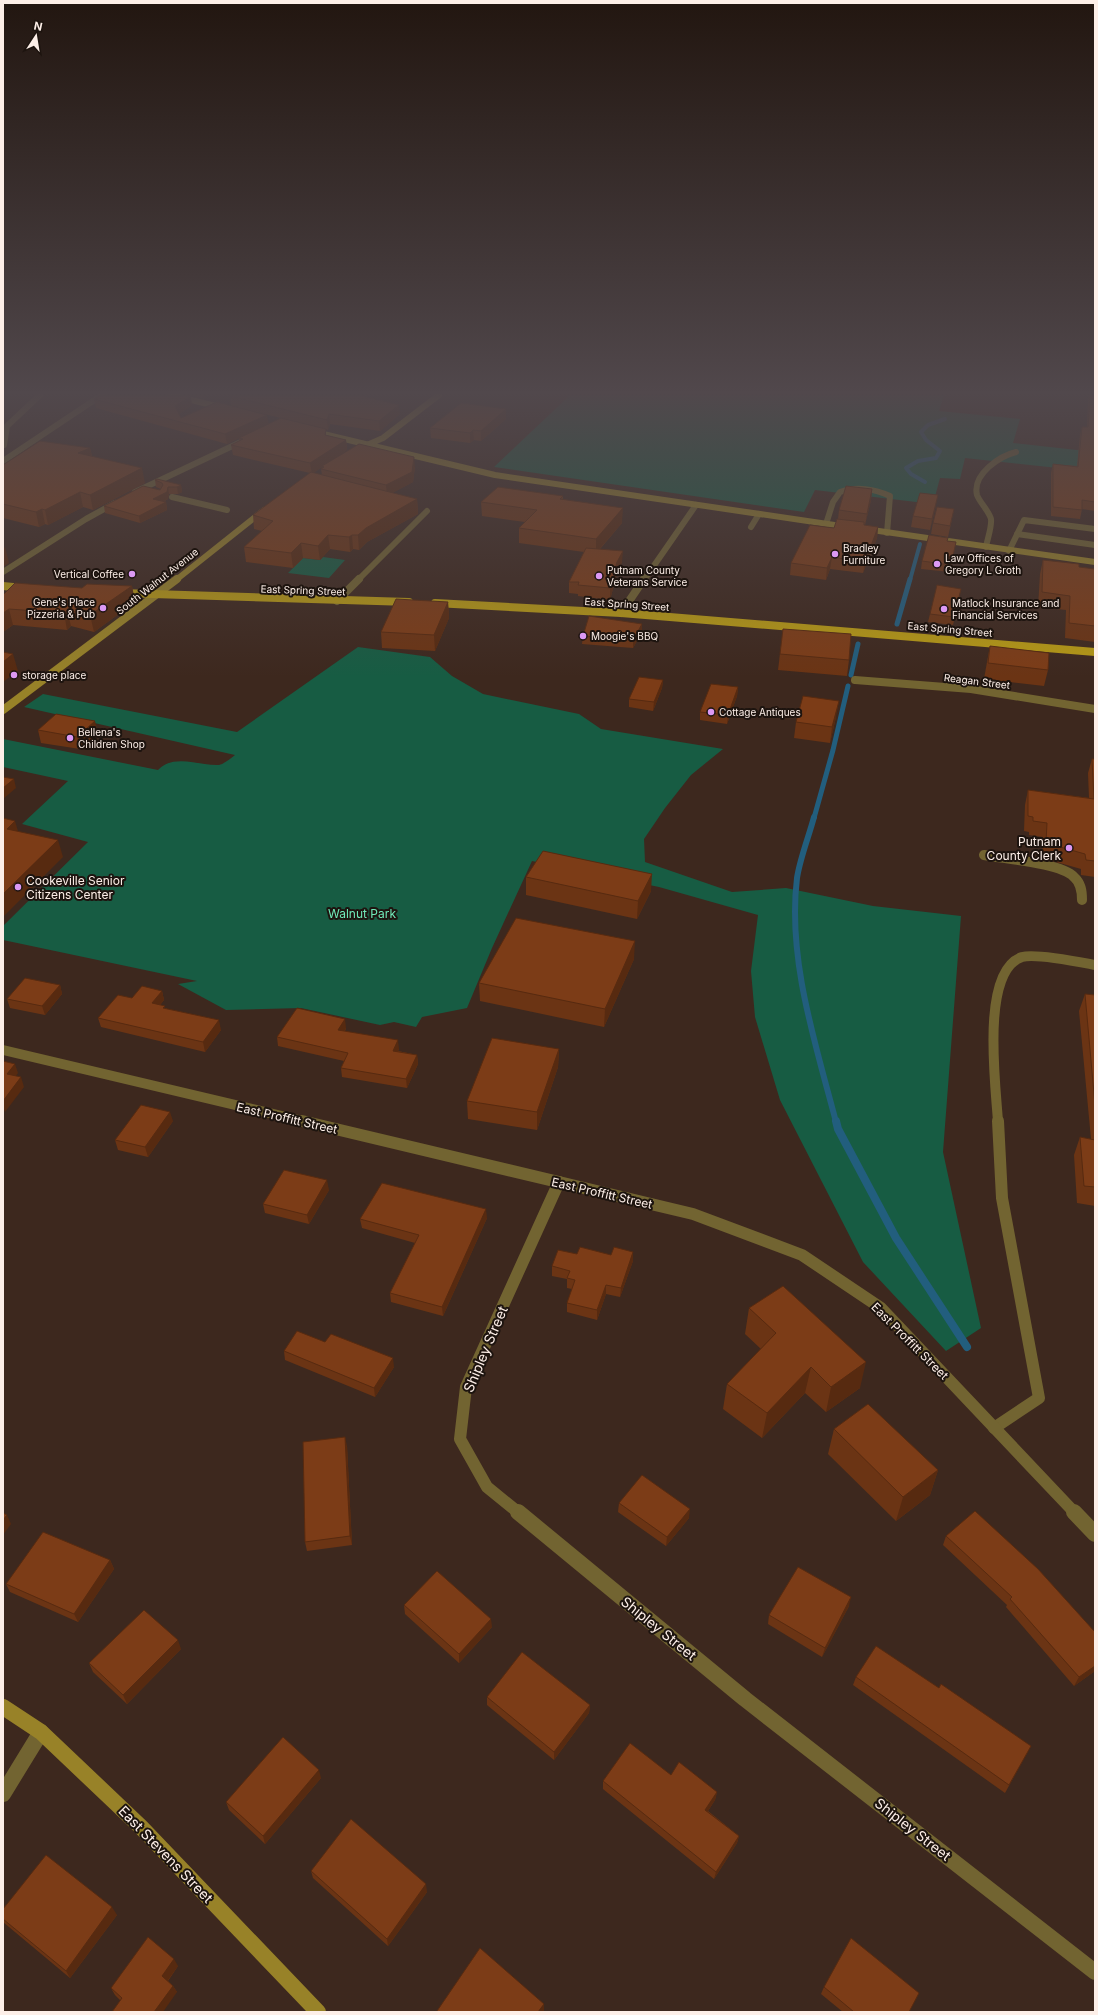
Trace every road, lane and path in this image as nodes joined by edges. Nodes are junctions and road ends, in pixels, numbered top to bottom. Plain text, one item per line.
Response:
1 (141, 489) edge
2 (146, 489) edge
3 (593, 489) edge
4 (855, 489) edge
5 (855, 489) edge
6 (978, 489) edge
7 (154, 492) edge
8 (129, 495) edge
9 (172, 497) edge
10 (123, 498) edge
11 (273, 504) edge
12 (696, 505) junction
13 (419, 509) dead end
14 (227, 510) dead end
15 (759, 514) junction
16 (826, 524) junction
17 (751, 527) dead end
18 (1095, 529) edge
19 (887, 532) junction
20 (1018, 534) junction
21 (1095, 545) edge
22 (986, 547) junction
23 (1009, 550) junction
24 (1095, 562) edge
25 (3, 572) edge
26 (3, 586) edge
27 (34, 588) edge
28 (110, 593) edge
29 (157, 595) junction
30 (337, 601) junction
31 (414, 602) edge
32 (428, 602) edge
33 (621, 613) junction
34 (1095, 652) edge
35 (855, 680) dead end
36 (1095, 709) edge
37 (3, 710) edge
38 (984, 855) dead end
39 (1082, 900) dead end
40 (1095, 965) edge
41 (3, 1050) edge
42 (559, 1182) junction
43 (994, 1428) junction
44 (1095, 1534) edge
45 (3, 1707) edge
46 (41, 1732) junction
47 (3, 1794) edge
48 (1095, 1972) edge
49 (318, 2012) edge

1 - 8 street
2 - 7 street
3 - 12 street
4 - 19 street
5 - 16 street
6 - 22 street
9 - 14 street
10 - 25 street
11 - 29 street, South Walnut Avenue
12 - 15 street
12 - 33 street
13 - 30 street
15 - 16 street
15 - 17 street
16 - 19 street
18 - 20 street
19 - 22 street
20 - 21 street
20 - 23 street
22 - 23 street
23 - 24 street
26 - 27 main road
28 - 29 main road, East Spring Street
29 - 30 main road, East Spring Street
29 - 37 street, South Walnut Avenue
30 - 31 main road, East Spring Street
32 - 33 main road, East Spring Street
33 - 34 main road, East Spring Street
35 - 36 street, Reagan Street
38 - 39 street
40 - 43 street
41 - 42 street, East Proffitt Street
42 - 43 street, East Proffitt Street
42 - 48 street, Shipley Street
43 - 44 street, East Proffitt Street
45 - 46 street, East Stevens Street
46 - 47 street
46 - 49 street, East Stevens Street

